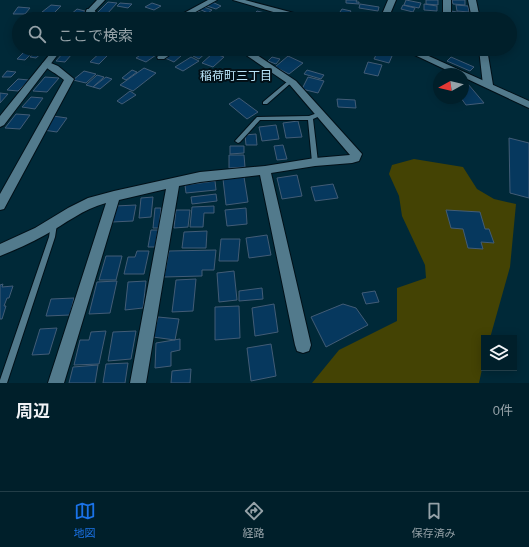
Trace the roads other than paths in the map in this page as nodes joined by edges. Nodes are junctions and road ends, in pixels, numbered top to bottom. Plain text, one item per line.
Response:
1 (101, 0) edge
2 (213, 0) edge
3 (237, 0) edge
4 (392, 0) edge
5 (447, 0) edge
6 (472, 0) edge
7 (90, 11) edge
8 (190, 12) edge
9 (279, 12) edge
10 (387, 12) edge
11 (447, 12) edge
12 (475, 12) edge
13 (52, 56) edge
14 (253, 56) edge
15 (422, 56) edge
16 (484, 56) edge
17 (46, 64) junction
18 (290, 82) junction
19 (488, 85) junction
20 (265, 103) dead end
21 (529, 105) edge
22 (315, 116) junction
23 (0, 123) edge
24 (238, 141) dead end
25 (315, 162) junction
26 (265, 170) junction
27 (173, 184) junction
28 (114, 196) junction
29 (0, 205) edge
30 (54, 224) junction
31 (0, 250) edge
32 (303, 345) dead end
33 (3, 383) edge
34 (56, 383) edge
35 (138, 383) edge

1 - 7 street
2 - 8 street
3 - 9 street
4 - 10 street
5 - 11 street
6 - 12 street
13 - 17 street
14 - 18 street
15 - 19 street
16 - 19 street
17 - 23 street
17 - 29 street
18 - 20 lane
18 - 22 street
19 - 21 street
22 - 24 lane
22 - 25 lane
22 - 25 street
25 - 26 street
26 - 27 street
26 - 32 street
27 - 28 street
27 - 35 street
28 - 30 street
28 - 34 street
30 - 31 street
30 - 33 lane

